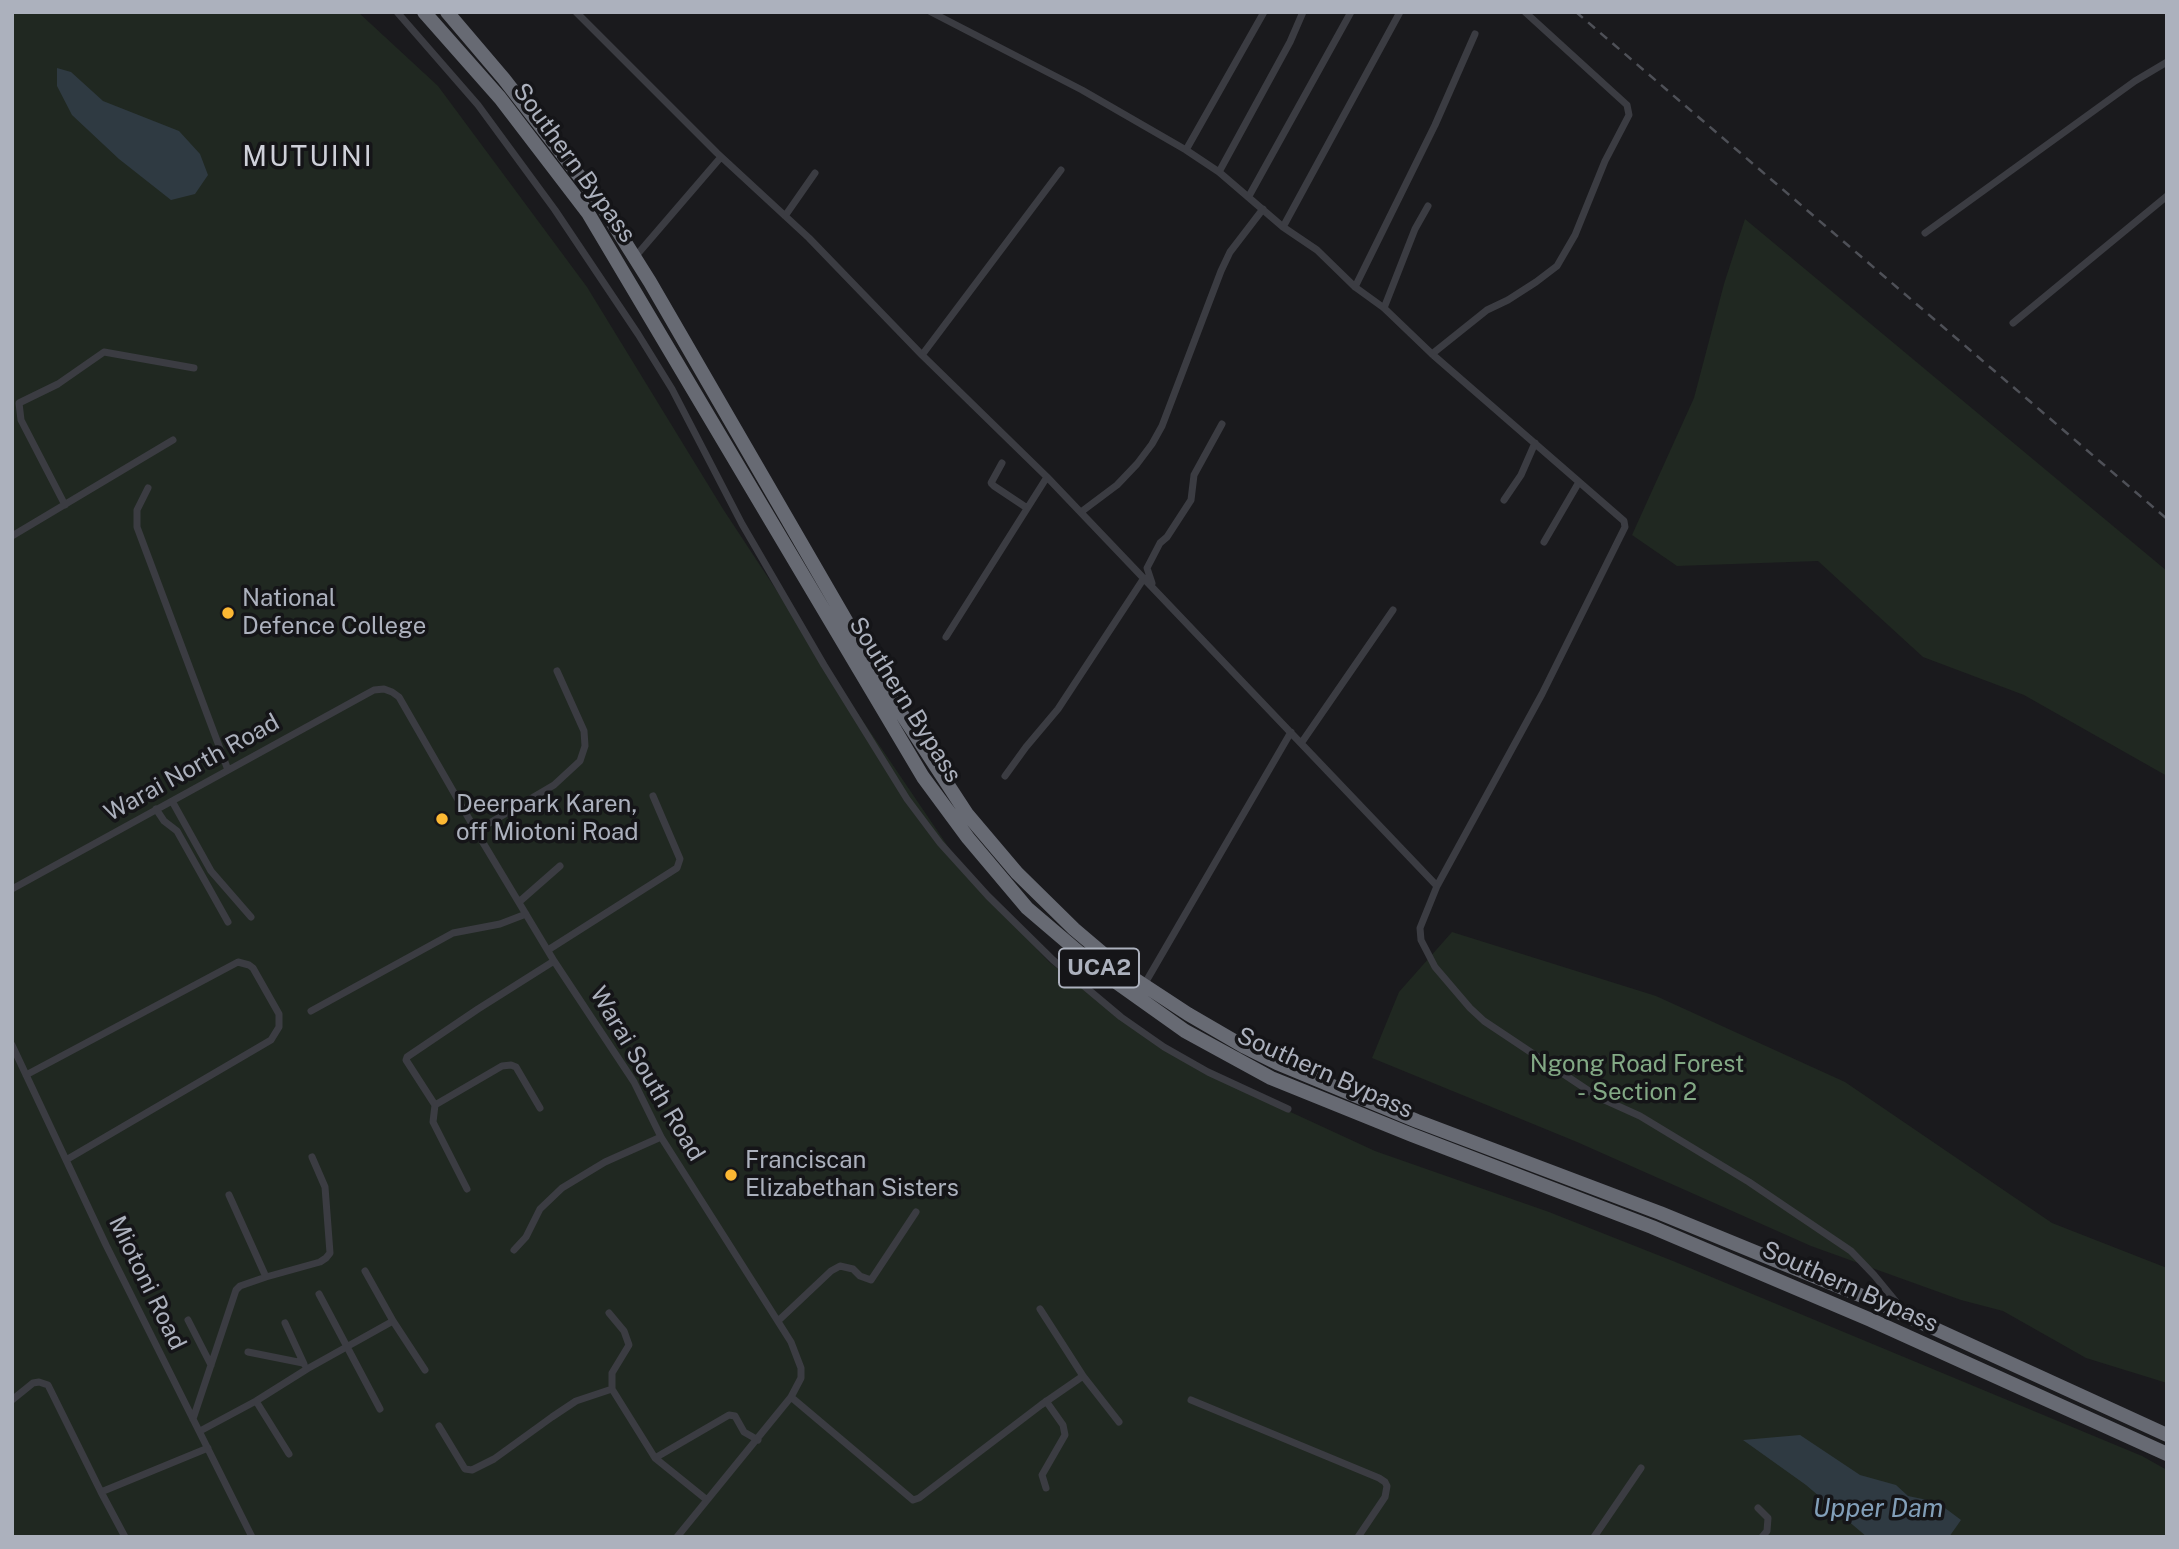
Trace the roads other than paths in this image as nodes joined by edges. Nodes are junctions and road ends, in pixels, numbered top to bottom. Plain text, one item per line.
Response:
1 (397, 12) edge
2 (424, 12) edge
3 (447, 12) edge
4 (576, 12) edge
5 (931, 12) edge
6 (1264, 12) edge
7 (1303, 12) edge
8 (1351, 12) edge
9 (1400, 12) edge
10 (1525, 12) edge
11 (1475, 34) dead end
12 (2167, 62) edge
13 (1186, 150) junction
14 (721, 157) junction
15 (1061, 170) dead end
16 (1219, 172) junction
17 (815, 173) dead end
18 (1248, 196) junction
19 (2167, 196) edge
20 (1428, 206) dead end
21 (1263, 209) junction
22 (785, 216) junction
23 (1283, 227) junction
24 (1925, 233) dead end
25 (634, 257) junction
26 (1355, 288) junction
27 (1384, 308) junction
28 (2014, 323) dead end
29 (1432, 354) junction
30 (922, 355) junction
31 (194, 368) dead end
32 (1222, 424) dead end
33 (173, 440) dead end
34 (1535, 443) junction
35 (1002, 463) dead end
36 (1047, 477) junction
37 (1579, 482) junction
38 (148, 488) dead end
39 (1504, 500) dead end
40 (65, 505) junction
41 (1027, 508) junction
42 (1081, 512) junction
43 (12, 536) edge
44 (1544, 542) dead end
45 (1144, 578) junction
46 (1153, 587) junction
47 (1393, 610) dead end
48 (946, 637) dead end
49 (557, 671) dead end
50 (392, 692) joint
51 (1291, 732) junction
52 (1302, 742) junction
53 (228, 770) junction
54 (1005, 776) dead end
55 (653, 796) dead end
56 (172, 801) junction
57 (156, 809) junction
58 (476, 831) junction
59 (560, 866) dead end
60 (1437, 886) junction
61 (12, 889) edge
62 (519, 902) junction
63 (526, 914) junction
64 (251, 917) dead end
65 (228, 922) dead end
66 (548, 950) junction
67 (554, 961) junction
68 (1144, 985) junction
69 (311, 1011) dead end
70 (12, 1045) edge
71 (26, 1075) junction
72 (435, 1105) junction
73 (540, 1108) dead end
74 (1288, 1109) dead end
75 (661, 1137) junction
76 (312, 1157) dead end
77 (66, 1160) junction
78 (467, 1189) dead end
79 (229, 1195) dead end
80 (916, 1212) dead end
81 (514, 1250) dead end
82 (365, 1271) dead end
83 (266, 1277) junction
84 (319, 1294) dead end
85 (1040, 1309) dead end
86 (608, 1313) dead end
87 (1908, 1317) junction
88 (188, 1320) dead end
89 (393, 1321) junction
90 (778, 1321) junction
91 (285, 1323) dead end
92 (347, 1347) junction
93 (248, 1352) dead end
94 (211, 1365) junction
95 (305, 1366) junction
96 (425, 1370) dead end
97 (1083, 1376) junction
98 (612, 1390) junction
99 (791, 1397) junction
100 (12, 1400) edge
101 (1191, 1400) dead end
102 (256, 1401) junction
103 (1046, 1401) junction
104 (380, 1409) dead end
105 (193, 1419) junction
106 (1119, 1422) dead end
107 (439, 1426) dead end
108 (200, 1431) junction
109 (2167, 1435) edge
110 (758, 1440) junction
111 (208, 1448) junction
112 (289, 1454) dead end
113 (2167, 1454) edge
114 (655, 1458) junction
115 (1641, 1468) dead end
116 (1046, 1488) dead end
117 (101, 1492) junction
118 (707, 1500) junction
119 (1758, 1508) dead end
120 (125, 1537) edge
121 (252, 1537) edge
122 (677, 1537) edge
123 (1358, 1537) edge
124 (1594, 1537) edge
125 (1762, 1537) edge

1 - 74 street
2 - 113 highway, Southern Bypass / UCA2
3 - 25 highway, Southern Bypass / UCA2
4 - 14 street
5 - 13 street
6 - 13 street
7 - 16 street
8 - 18 street
9 - 23 street
10 - 29 street
11 - 26 street
12 - 24 street
13 - 16 street
14 - 22 street
14 - 25 street
15 - 30 street
16 - 18 street
17 - 22 street
18 - 21 street
19 - 28 street
20 - 27 street
21 - 23 street
21 - 42 street
22 - 30 street
23 - 26 street
25 - 68 highway, Southern Bypass / UCA2
26 - 27 street
27 - 29 street
29 - 34 street
30 - 36 street
31 - 40 street
32 - 46 street
33 - 40 street
34 - 37 street
34 - 39 street
35 - 41 street
36 - 41 street
36 - 42 street
37 - 44 street
37 - 60 street
38 - 53 street
40 - 43 street
41 - 48 street
42 - 45 street
45 - 46 street
45 - 54 street
46 - 51 street
47 - 52 street
49 - 58 street
50 - 53 street, Warai North Road
50 - 58 street, Warai South Road
51 - 52 street
51 - 68 street
52 - 60 street
53 - 56 street, Warai North Road
55 - 66 street
56 - 57 street, Warai North Road
56 - 64 street
57 - 61 street, Warai North Road
57 - 65 street
58 - 62 street, Warai South Road
59 - 62 street
60 - 87 street
62 - 63 street, Warai South Road
63 - 66 street, Warai South Road
63 - 69 street
66 - 67 street, Warai South Road
67 - 72 street
67 - 75 street, Warai South Road
68 - 87 highway, Southern Bypass / UCA2
70 - 71 street, Miotoni Road
71 - 77 street, Miotoni Road
71 - 77 street
72 - 73 street
72 - 78 street
75 - 81 street
75 - 90 street, Warai South Road
76 - 83 street
77 - 105 street, Miotoni Road
79 - 83 street
80 - 90 street
82 - 89 street
83 - 94 street
84 - 92 street
85 - 97 street
86 - 98 street
87 - 109 highway, Southern Bypass / UCA2
88 - 94 street
89 - 92 street
89 - 96 street
90 - 99 street, Warai South Road
91 - 95 street
92 - 95 street
92 - 104 street
93 - 95 street
94 - 105 street
95 - 102 street
97 - 103 street
97 - 106 street
98 - 107 street
98 - 114 street
99 - 103 street
99 - 110 street, Warai South Road
100 - 117 street
101 - 123 street
102 - 108 street
102 - 112 street
103 - 116 street
105 - 108 street, Miotoni Road
108 - 111 street, Miotoni Road
110 - 114 street
110 - 118 street, Warai South Road
111 - 117 street
111 - 121 street, Miotoni Road
114 - 118 street
115 - 124 street
117 - 120 street
118 - 122 street, Warai South Road
119 - 125 street

